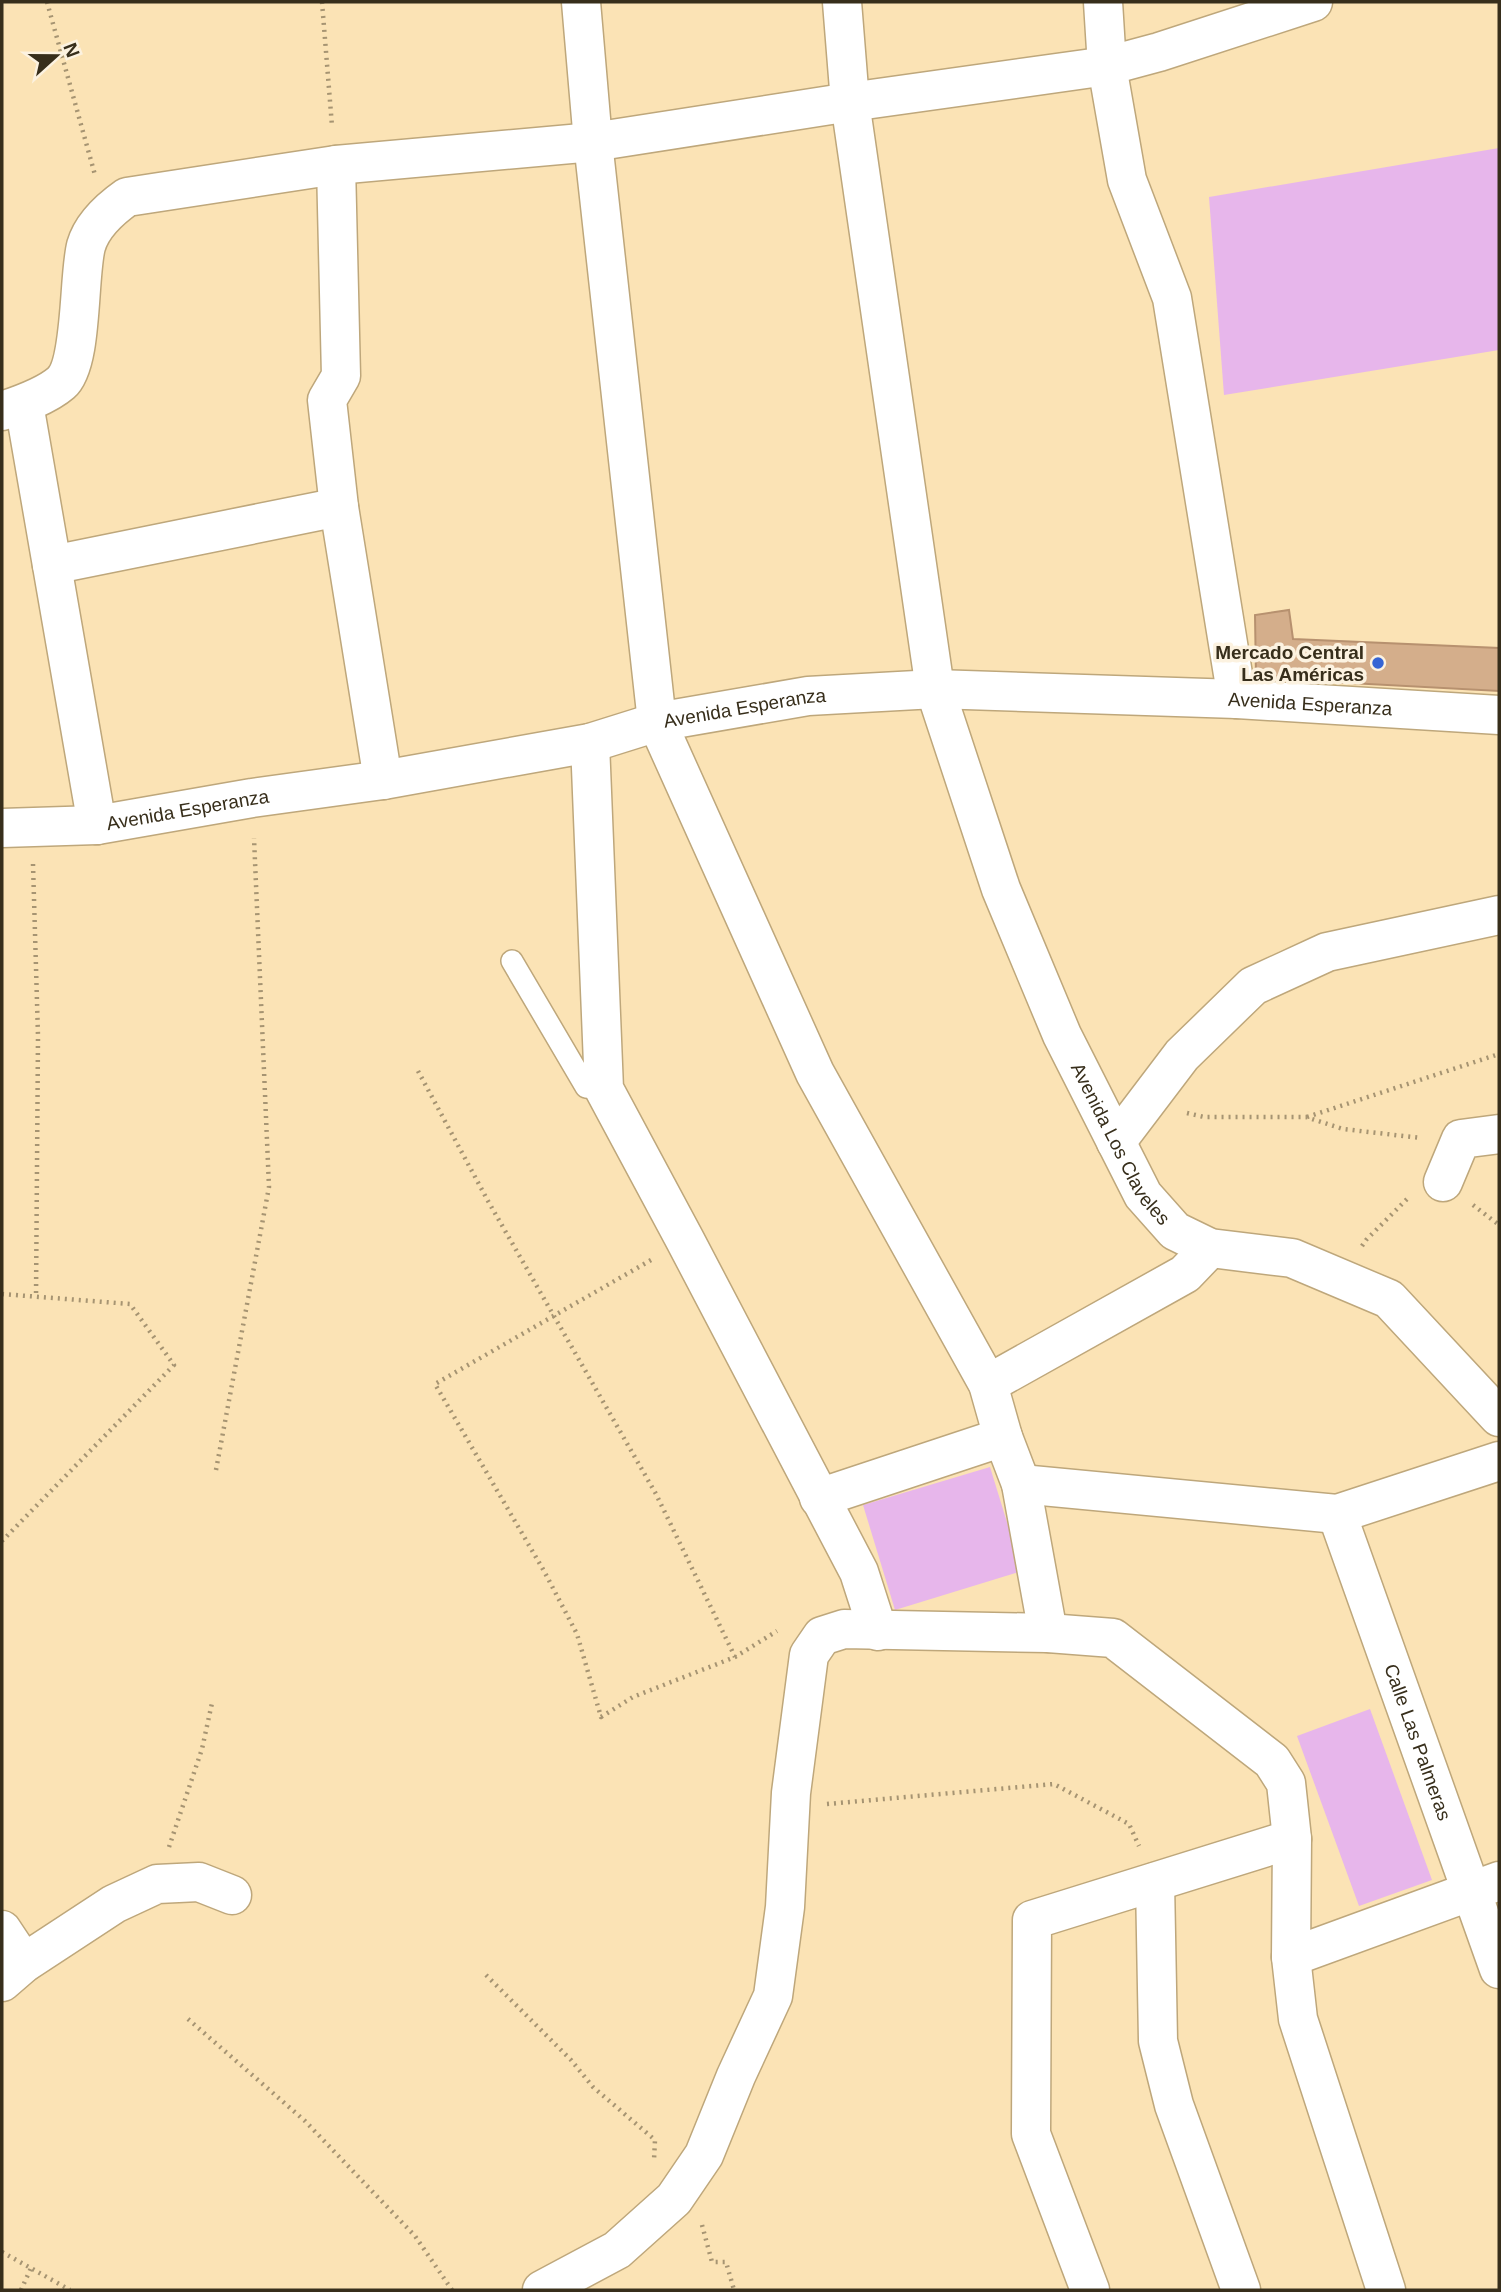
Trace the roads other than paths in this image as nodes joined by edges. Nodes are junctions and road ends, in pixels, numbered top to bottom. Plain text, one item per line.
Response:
1 (581, 2) edge
2 (842, 2) edge
3 (1102, 2) edge
4 (1312, 2) edge
5 (1107, 66) junction
6 (850, 103) junction
7 (593, 142) junction
8 (336, 165) junction
9 (13, 407) edge
10 (339, 507) junction
11 (52, 565) junction
12 (935, 689) junction
13 (1237, 699) junction
14 (1499, 715) edge
15 (657, 722) junction
16 (590, 743) junction
17 (383, 780) junction
18 (97, 825) junction
19 (17, 827) edge
20 (1499, 915) edge
21 (512, 961) dead end
22 (604, 1089) junction
23 (1499, 1134) edge
24 (1116, 1142) junction
25 (1443, 1182) road end
26 (1210, 1248) junction
27 (988, 1384) junction
28 (1499, 1417) edge
29 (1003, 1437) junction
30 (1499, 1461) edge
31 (1021, 1484) junction
32 (819, 1498) junction
33 (1337, 1514) junction
34 (878, 1631) junction
35 (1048, 1633) junction
36 (1292, 1839) junction
37 (1155, 1882) junction
38 (1485, 1887) edge
39 (232, 1895) dead end
40 (2, 1930) edge
41 (1292, 1957) junction
42 (1499, 1969) edge
43 (13, 1972) edge
44 (542, 2290) edge
45 (1090, 2290) edge
46 (1241, 2290) edge
47 (1386, 2290) edge

1 - 7 street
2 - 6 street, Avenida Los Claveles
3 - 5 street
4 - 5 street
5 - 6 street
5 - 13 street
6 - 7 street
6 - 12 street, Avenida Los Claveles
7 - 8 street
7 - 15 street
8 - 9 street
8 - 10 street
9 - 11 street
10 - 11 street
10 - 17 street
11 - 18 street
12 - 13 street, Avenida Esperanza
12 - 15 street, Avenida Esperanza
12 - 24 street, Avenida Los Claveles
13 - 14 street, Avenida Esperanza
15 - 16 street, Avenida Esperanza
15 - 27 street
16 - 17 street, Avenida Esperanza
16 - 22 street
17 - 18 street, Avenida Esperanza
18 - 19 street, Avenida Esperanza
20 - 24 street
21 - 22 lane
22 - 32 street
23 - 25 street
24 - 26 street, Avenida Los Claveles
26 - 27 street
26 - 28 street, Avenida Los Claveles
27 - 29 street
29 - 31 street
29 - 32 street
30 - 33 street
31 - 33 street
31 - 35 street
32 - 34 street
33 - 38 street, Calle Las Palmeras
34 - 35 street
34 - 44 street
35 - 36 street
36 - 37 street
36 - 41 street
37 - 45 street
37 - 46 street
38 - 41 street
38 - 42 street, Calle Las Palmeras
39 - 43 street
40 - 43 street
41 - 47 street

